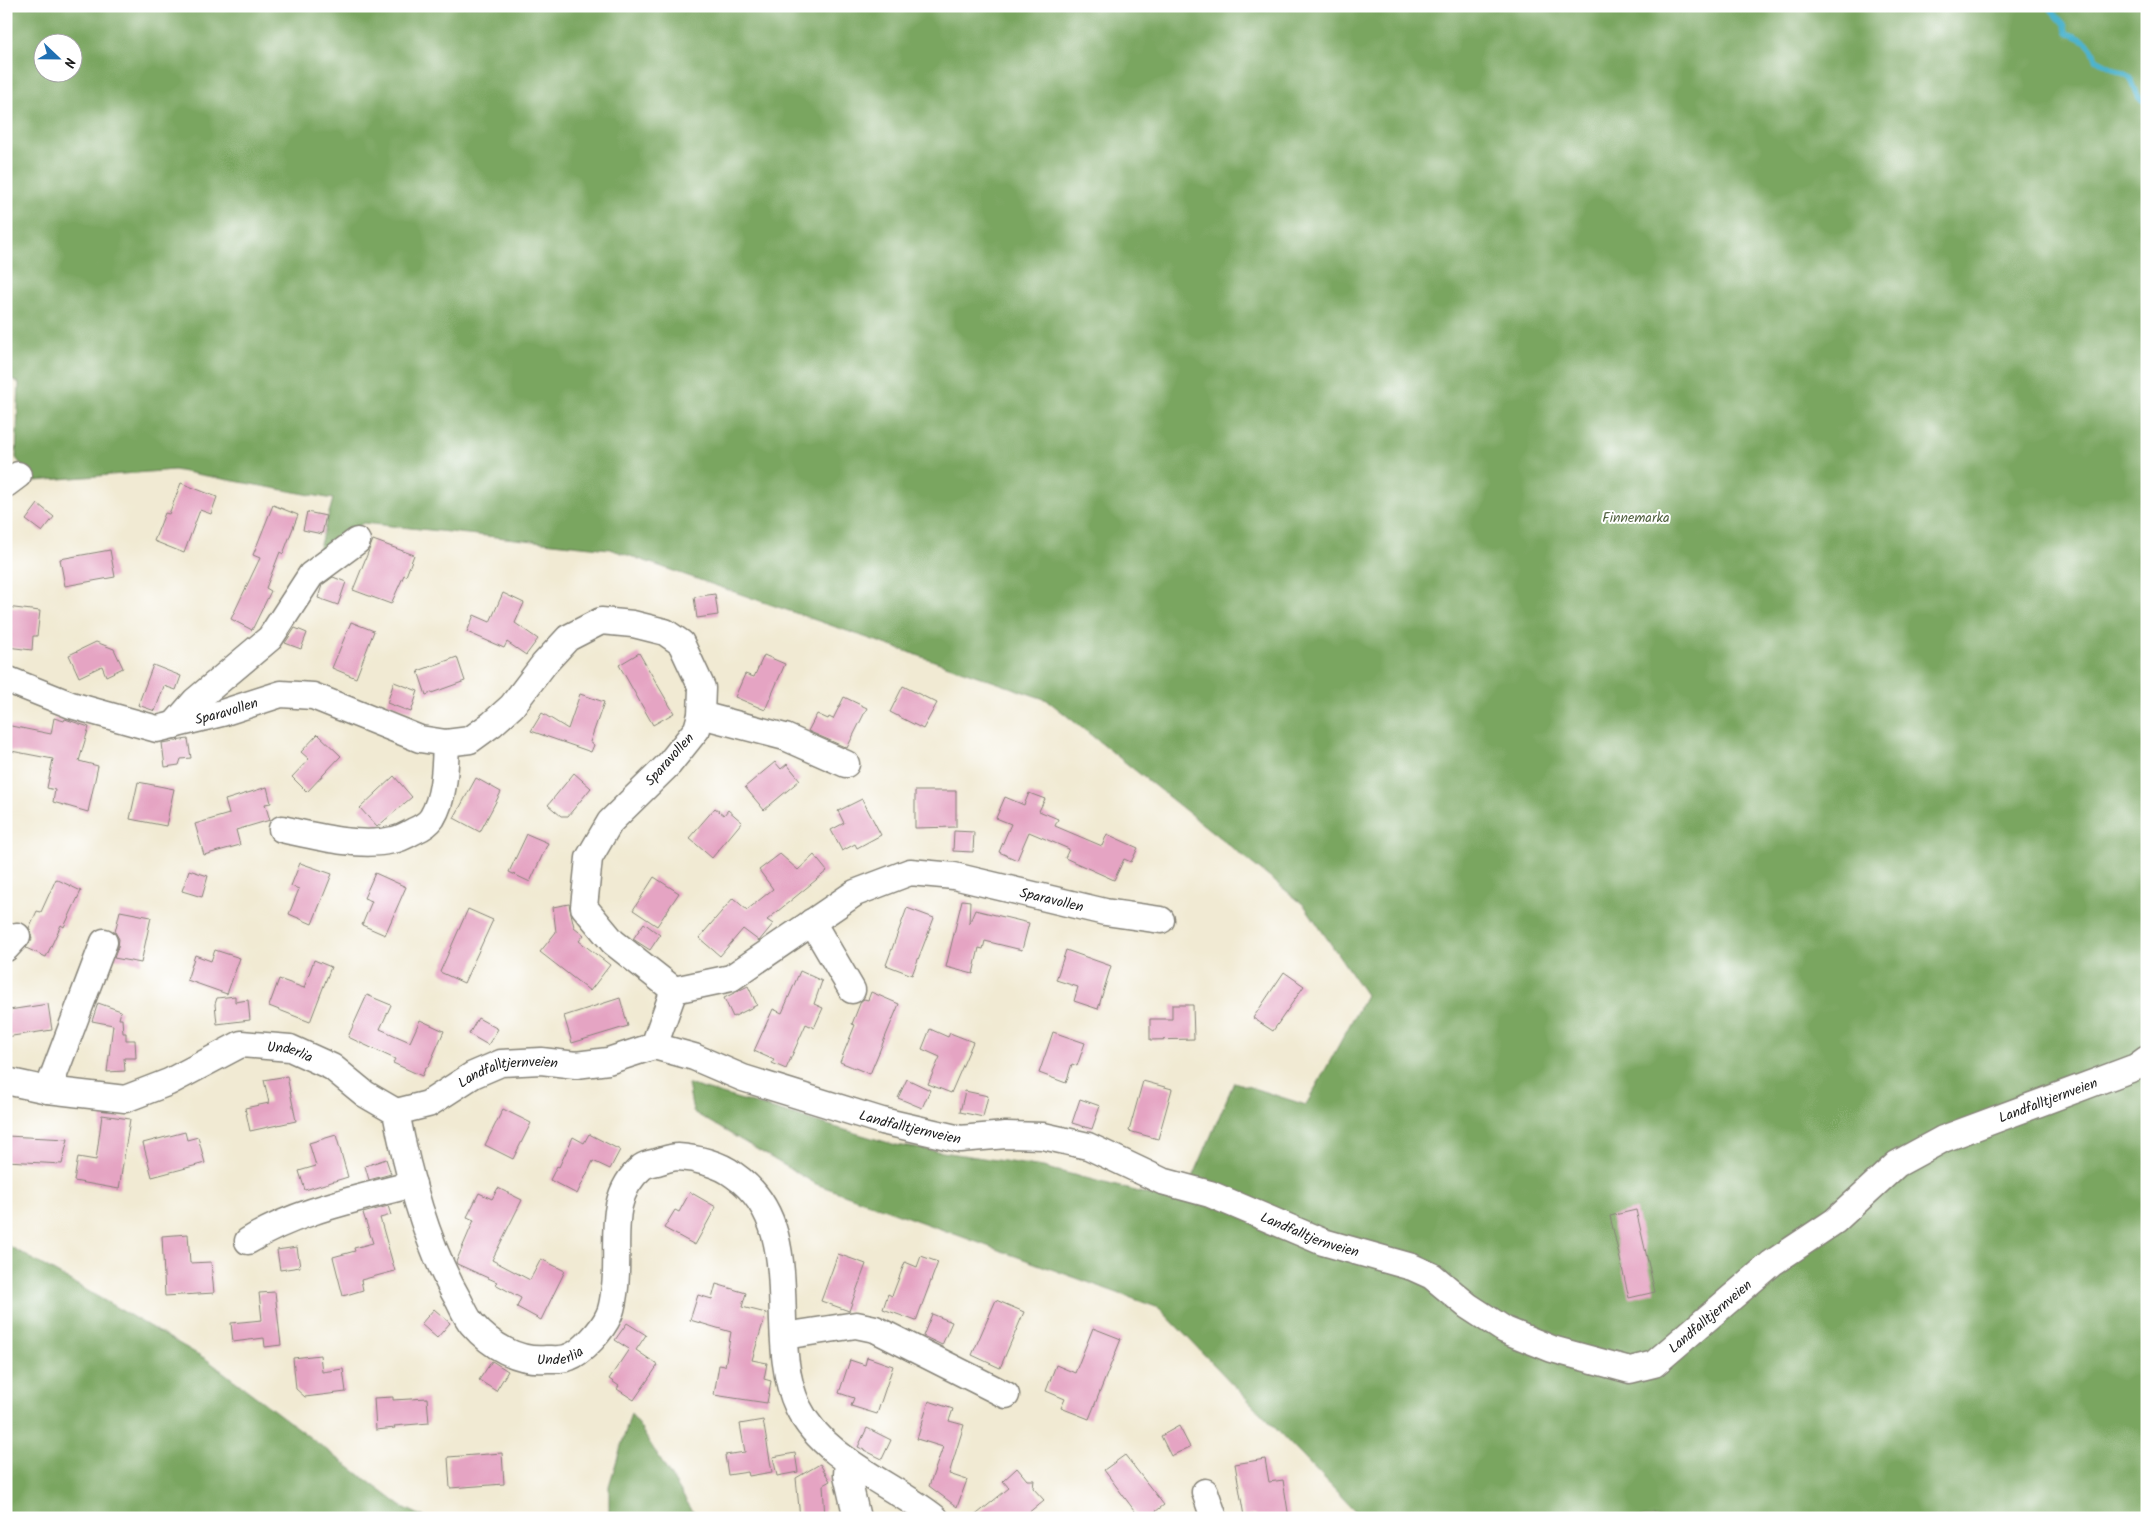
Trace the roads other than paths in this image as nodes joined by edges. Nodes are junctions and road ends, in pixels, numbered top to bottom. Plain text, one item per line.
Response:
1 (357, 541) dead end
2 (6, 679) edge
3 (701, 715) junction
4 (174, 725) junction
5 (446, 743) junction
6 (846, 764) dead end
7 (282, 829) dead end
8 (1161, 920) dead end
9 (812, 922) junction
10 (104, 942) dead end
11 (674, 990) junction
12 (852, 990) dead end
13 (654, 1046) junction
14 (2147, 1059) edge
15 (6, 1081) edge
16 (48, 1090) junction
17 (396, 1112) junction
18 (414, 1184) junction
19 (248, 1241) dead end
20 (784, 1336) junction
21 (1006, 1395) dead end
22 (848, 1461) junction
23 (1205, 1492) dead end
24 (857, 1518) edge
25 (935, 1518) edge
26 (1214, 1518) edge

1 - 4 street
2 - 4 street, Sparavollen
3 - 5 street, Sparavollen
3 - 6 street
3 - 11 street, Sparavollen
4 - 5 street, Sparavollen
5 - 7 street
8 - 9 street, Sparavollen
9 - 11 street, Sparavollen
9 - 12 street
10 - 16 street
11 - 13 street
13 - 14 street, Landfalltjernveien
13 - 17 street, Landfalltjernveien
15 - 16 street, Underlia
16 - 17 street, Underlia
17 - 18 street, Underlia
18 - 19 street
18 - 20 street, Underlia
20 - 21 street
20 - 22 street, Underlia
22 - 24 street
22 - 25 street, Underlia
23 - 26 street

